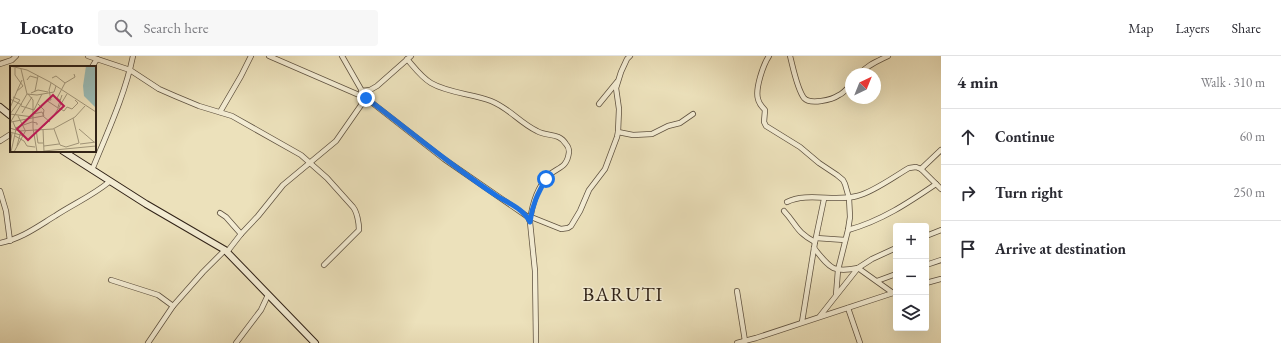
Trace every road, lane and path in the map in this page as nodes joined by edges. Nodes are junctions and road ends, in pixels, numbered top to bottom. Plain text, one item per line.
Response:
1 (16, 56) edge
2 (88, 56) edge
3 (133, 56) edge
4 (251, 56) edge
5 (269, 56) edge
6 (342, 56) edge
7 (768, 56) edge
8 (790, 56) edge
9 (888, 56) edge
10 (627, 57) edge
11 (409, 58) edge
12 (96, 59) junction
13 (0, 64) edge
14 (92, 66) edge
15 (866, 68) edge
16 (130, 70) junction
17 (618, 80) junction
18 (845, 90) edge
19 (362, 91) junction
20 (366, 98) junction
21 (599, 104) dead end
22 (0, 107) edge
23 (220, 112) junction
24 (693, 114) dead end
25 (10, 115) edge
26 (618, 132) junction
27 (10, 135) edge
28 (0, 142) edge
29 (941, 150) edge
30 (65, 152) edge
31 (310, 162) junction
32 (921, 169) junction
33 (92, 170) junction
34 (109, 182) junction
35 (936, 184) junction
36 (941, 189) edge
37 (0, 191) edge
38 (824, 198) junction
39 (849, 198) junction
40 (788, 202) dead end
41 (784, 211) dead end
42 (220, 213) dead end
43 (530, 219) junction
44 (848, 230) junction
45 (941, 230) edge
46 (241, 234) junction
47 (929, 235) edge
48 (815, 240) junction
49 (845, 240) junction
50 (10, 241) junction
51 (0, 243) edge
52 (814, 248) junction
53 (893, 249) edge
54 (226, 251) junction
55 (941, 260) edge
56 (929, 264) edge
57 (324, 265) dead end
58 (858, 268) junction
59 (838, 270) junction
60 (893, 275) edge
61 (941, 279) edge
62 (111, 280) dead end
63 (877, 281) junction
64 (929, 282) edge
65 (737, 291) dead end
66 (893, 291) edge
67 (893, 292) edge
68 (268, 295) junction
69 (836, 295) junction
70 (173, 306) junction
71 (848, 308) junction
72 (819, 317) junction
73 (802, 322) junction
74 (745, 341) junction
75 (148, 343) edge
76 (236, 343) edge
77 (315, 343) edge
78 (536, 343) edge
79 (737, 343) edge
80 (860, 343) edge

1 - 13 street
2 - 12 street
3 - 16 street
4 - 23 street
5 - 20 street
6 - 19 street
7 - 39 street
8 - 18 street
9 - 15 street
10 - 17 street
11 - 19 street
11 - 43 street
12 - 14 street
12 - 16 street
16 - 23 street
16 - 33 street
17 - 21 street
17 - 26 street
19 - 20 street
20 - 31 street
20 - 43 street
22 - 25 street
23 - 31 street
24 - 26 street
26 - 43 street
27 - 28 street
29 - 32 street
30 - 33 street
31 - 46 street
31 - 57 street
32 - 35 street
32 - 39 street
33 - 34 street
34 - 50 street
34 - 54 street
35 - 36 street
35 - 44 street
37 - 50 street
38 - 39 street
38 - 40 street
38 - 48 street
39 - 44 street
41 - 48 street
42 - 46 street
43 - 78 street
44 - 49 street
45 - 47 street
46 - 54 street
48 - 49 street
48 - 52 street
49 - 59 street
50 - 51 street
52 - 59 street
52 - 73 street
53 - 58 street
54 - 68 street
54 - 70 street
55 - 56 street
58 - 59 street
58 - 63 street
58 - 69 street
59 - 69 street
60 - 63 street
61 - 64 street
62 - 70 street
63 - 66 street
65 - 74 street
67 - 71 street
68 - 76 street
68 - 77 street
69 - 72 street
70 - 75 street
71 - 72 street
71 - 80 street
72 - 73 street
73 - 74 street
74 - 79 street

